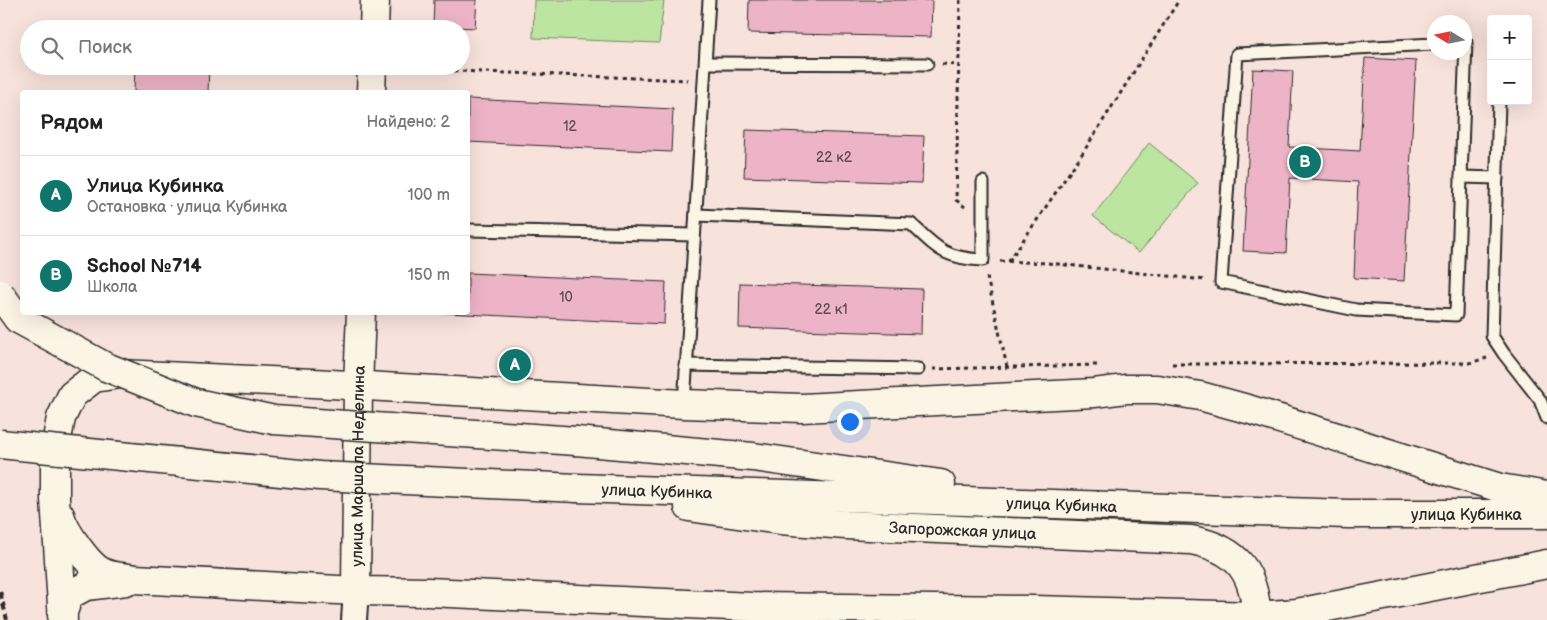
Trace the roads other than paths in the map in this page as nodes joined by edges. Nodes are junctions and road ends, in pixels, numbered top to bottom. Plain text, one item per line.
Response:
1 (375, 0) edge
2 (710, 0) edge
3 (374, 20) edge
4 (1427, 44) edge
5 (1465, 60) edge
6 (706, 62) junction
7 (927, 64) dead end
8 (372, 75) edge
9 (371, 90) edge
10 (1499, 105) edge
11 (1461, 178) junction
12 (1497, 178) junction
13 (983, 182) dead end
14 (696, 215) junction
15 (470, 230) edge
16 (694, 235) junction
17 (0, 294) edge
18 (361, 315) edge
19 (685, 366) junction
20 (918, 370) dead end
21 (358, 386) junction
22 (1543, 398) edge
23 (684, 404) junction
24 (1547, 418) edge
25 (0, 444) edge
26 (623, 490) junction
27 (1547, 496) edge
28 (55, 499) junction
29 (1078, 505) junction
30 (1547, 514) edge
31 (1547, 564) edge
32 (135, 579) junction
33 (356, 591) junction
34 (751, 614) edge
35 (1034, 615) edge
36 (63, 618) edge
37 (1256, 618) edge
38 (354, 620) edge

1 - 3 street
2 - 6 lane
4 - 11 lane
5 - 11 lane
6 - 7 lane
6 - 14 lane
8 - 9 street
10 - 12 lane
11 - 12 lane
12 - 22 lane
13 - 14 lane
14 - 16 lane
15 - 16 lane
16 - 19 lane
17 - 29 street, bridge
18 - 21 street, улица Маршала Неделина
19 - 20 lane
19 - 23 lane
21 - 23 street
21 - 28 street
21 - 33 street, улица Маршала Неделина
22 - 24 lane
23 - 27 street
25 - 26 street, улица Кубинка, bridge
26 - 29 street, улица Кубинка
26 - 37 street, Запорожская улица
28 - 32 street
28 - 36 street
29 - 30 street, улица Кубинка
31 - 37 street
32 - 33 street
32 - 36 street
33 - 34 street
33 - 38 street, улица Маршала Неделина
34 - 35 street
35 - 37 street

